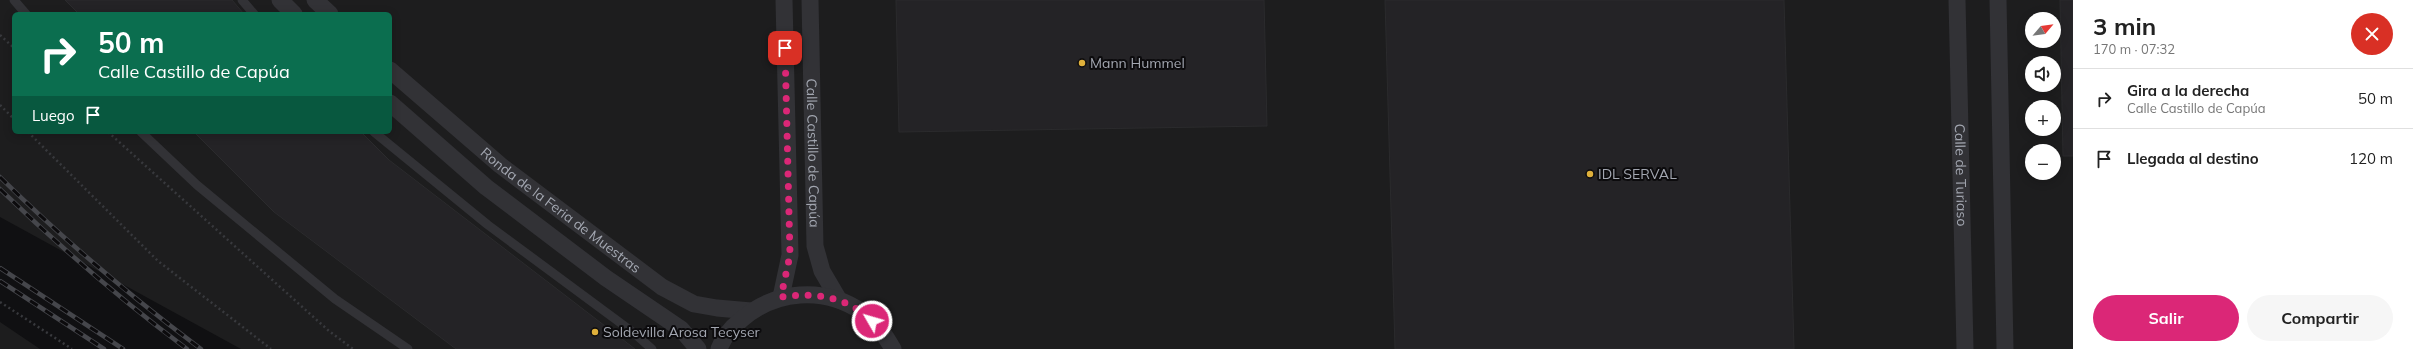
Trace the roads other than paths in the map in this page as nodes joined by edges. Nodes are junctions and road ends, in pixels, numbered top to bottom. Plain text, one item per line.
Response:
1 (14, 0) edge
2 (242, 0) edge
3 (280, 0) edge
4 (315, 0) edge
5 (784, 0) edge
6 (810, 0) edge
7 (1957, 0) edge
8 (1998, 0) edge
9 (24, 12) edge
10 (252, 12) edge
11 (292, 12) edge
12 (328, 12) edge
13 (392, 72) edge
14 (392, 105) edge
15 (143, 134) edge
16 (376, 134) edge
17 (781, 297) junction
18 (839, 300) junction
19 (751, 310) junction
20 (408, 349) edge
21 (652, 349) edge
22 (698, 349) edge
23 (719, 349) edge
24 (894, 349) edge
25 (1965, 349) edge
26 (2006, 349) edge

1 - 9 lane
2 - 10 lane
3 - 11 street
4 - 12 street
5 - 17 street, Calle Castillo de Capúa
6 - 18 street, Calle Castillo de Capúa
7 - 25 street, Calle de Turiaso
8 - 26 street
13 - 19 street, Ronda de la Feria de Muestras
14 - 22 street, Ronda de la Feria de Muestras
15 - 20 lane
16 - 21 lane
17 - 18 street, Ronda de la Feria de Muestras
17 - 19 street, Ronda de la Feria de Muestras
18 - 24 street, Ronda de la Feria de Muestras
19 - 23 street, Ronda de la Feria de Muestras

